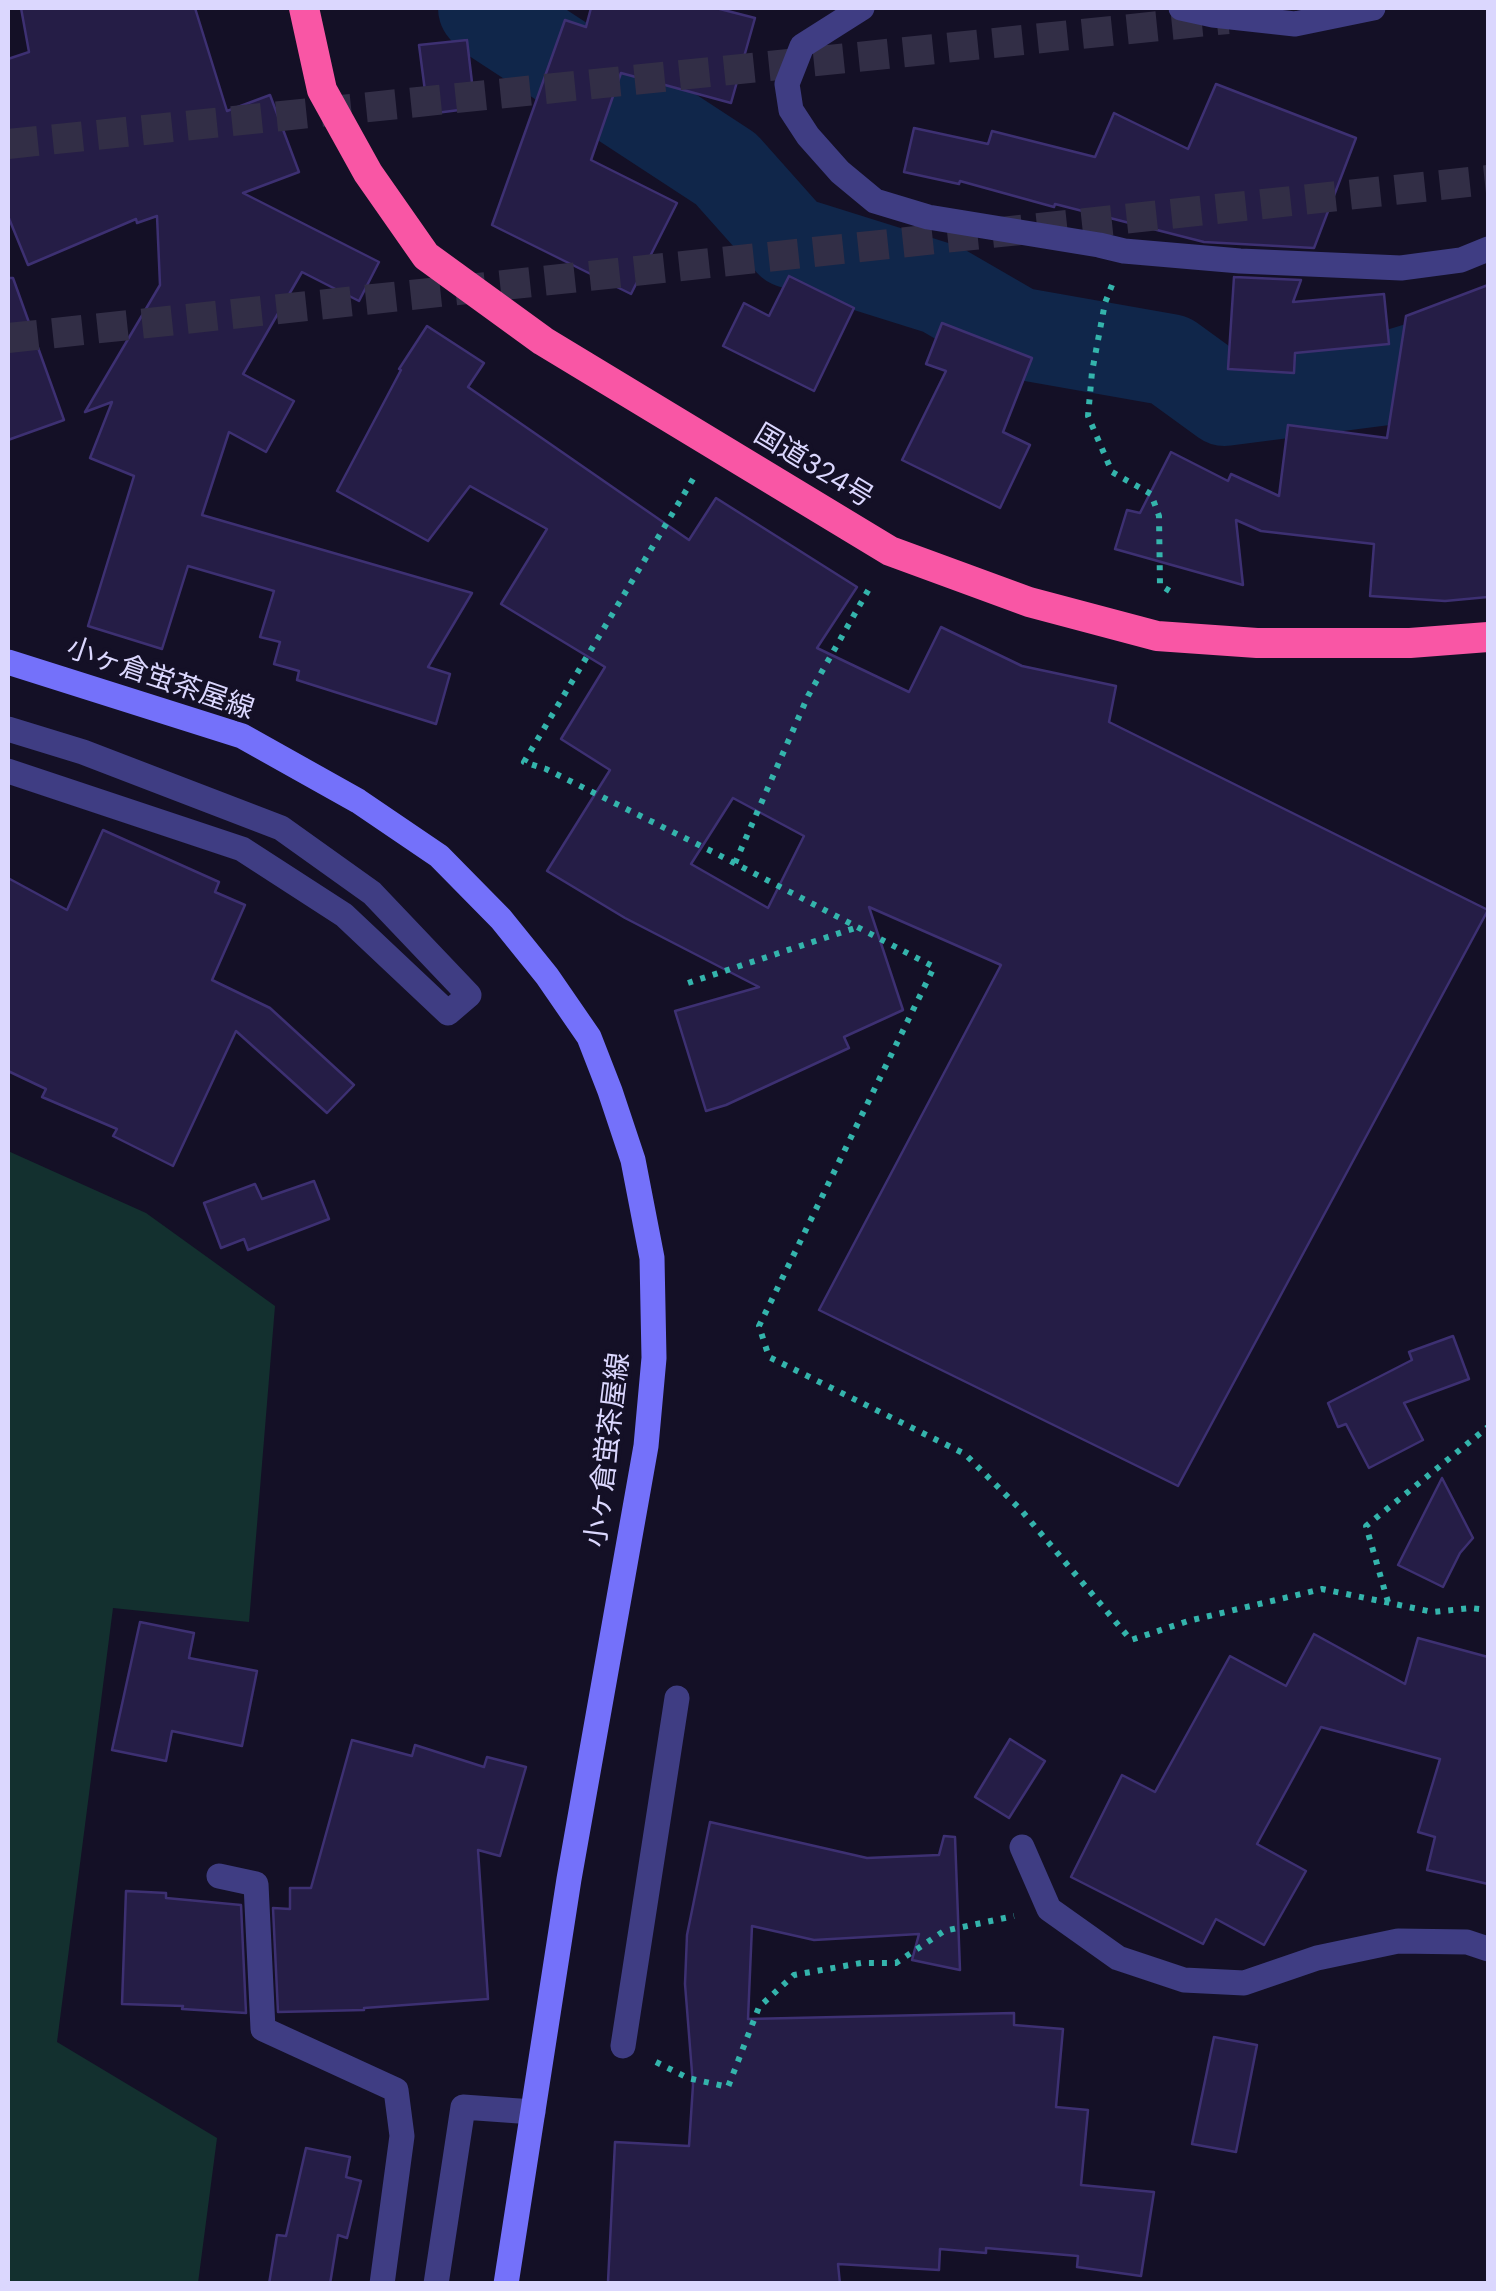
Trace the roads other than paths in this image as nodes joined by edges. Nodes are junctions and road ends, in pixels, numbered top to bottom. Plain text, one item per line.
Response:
1 (304, 8) edge
2 (862, 8) edge
3 (1181, 8) edge
4 (1373, 8) edge
5 (1488, 248) edge
6 (1488, 636) edge
7 (8, 662) edge
8 (8, 729) edge
9 (8, 770) edge
10 (677, 1698) dead end
11 (1022, 1847) dead end
12 (219, 1876) dead end
13 (1488, 1949) edge
14 (624, 2046) road end
15 (533, 2112) junction
16 (382, 2284) edge
17 (436, 2284) edge
18 (506, 2284) edge

1 - 6 highway, 国道324号
2 - 5 street
3 - 4 street
7 - 15 street, 小ヶ倉蛍茶屋線
8 - 9 street
10 - 14 street
11 - 13 street
12 - 16 street
15 - 17 street
15 - 18 street, 小ヶ倉蛍茶屋線

